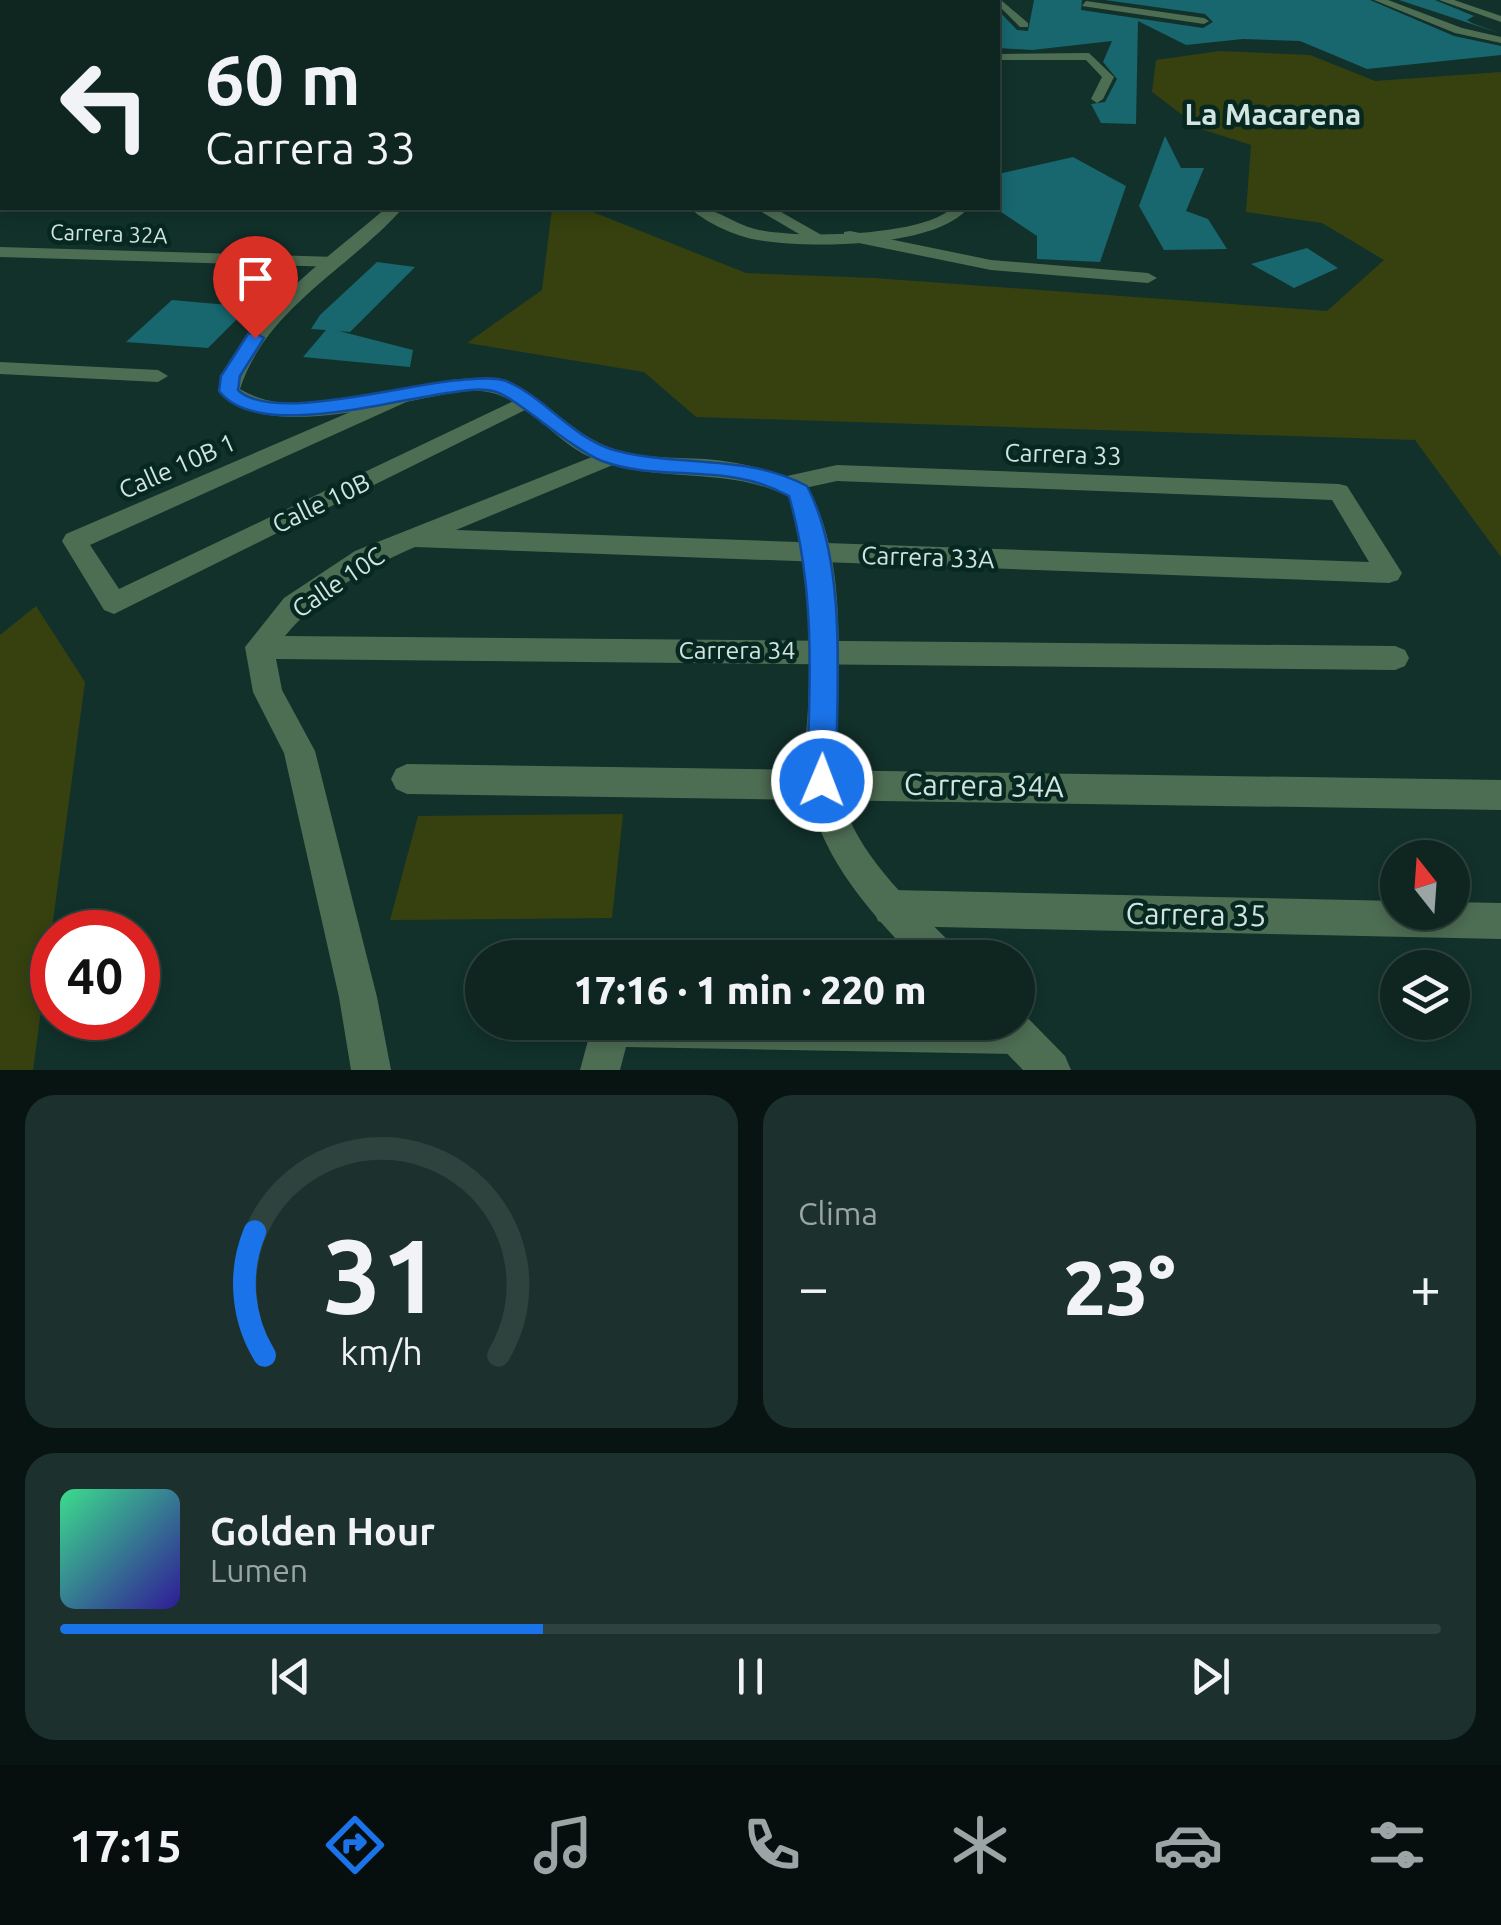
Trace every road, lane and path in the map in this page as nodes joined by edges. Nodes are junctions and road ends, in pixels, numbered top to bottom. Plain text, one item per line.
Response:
1 (1092, 0) edge
2 (1379, 0) edge
3 (1444, 0) edge
4 (1000, 5) edge
5 (1501, 19) edge
6 (1204, 21) dead end
7 (1000, 28) edge
8 (1498, 41) edge
9 (1000, 57) edge
10 (1097, 98) dead end
11 (393, 210) edge
12 (702, 210) edge
13 (768, 210) edge
14 (960, 210) edge
15 (834, 237) junction
16 (0, 252) edge
17 (336, 262) junction
18 (1148, 278) dead end
19 (0, 368) edge
20 (158, 376) dead end
21 (410, 392) junction
22 (528, 403) junction
23 (612, 457) junction
24 (792, 488) junction
25 (407, 538) junction
26 (817, 553) junction
27 (1389, 573) joint
28 (114, 603) joint
29 (260, 647) junction
30 (824, 650) junction
31 (1395, 658) dead end
32 (407, 778) dead end
33 (822, 781) junction
34 (1501, 794) edge
35 (890, 908) junction
36 (1501, 921) edge
37 (922, 940) edge
38 (607, 1040) edge
39 (1021, 1040) edge
40 (370, 1070) edge
41 (600, 1070) edge
42 (1052, 1070) edge

1 - 6 street
2 - 8 street
3 - 5 street
4 - 7 street
9 - 10 street
11 - 17 street
12 - 15 street
13 - 15 street
14 - 15 street
15 - 18 street
16 - 17 street, Carrera 32A
17 - 21 street, Carrera 33
19 - 20 street
21 - 22 street, Carrera 33
21 - 28 street, Calle 10B 1
22 - 23 street, Carrera 33
22 - 28 street, Calle 10B
23 - 24 street, Carrera 33
23 - 25 street, Calle 10C
24 - 26 street
24 - 27 street, Carrera 33
25 - 26 street, Carrera 33A
25 - 29 street, Calle 10C
26 - 27 street, Carrera 33A
26 - 30 street
29 - 30 street, Carrera 34
29 - 40 street
30 - 31 street, Carrera 34
30 - 33 street
32 - 33 street, Carrera 34A
33 - 34 street, Carrera 34A
33 - 35 street
35 - 36 street, Carrera 35
35 - 37 street
38 - 41 street
39 - 42 street

